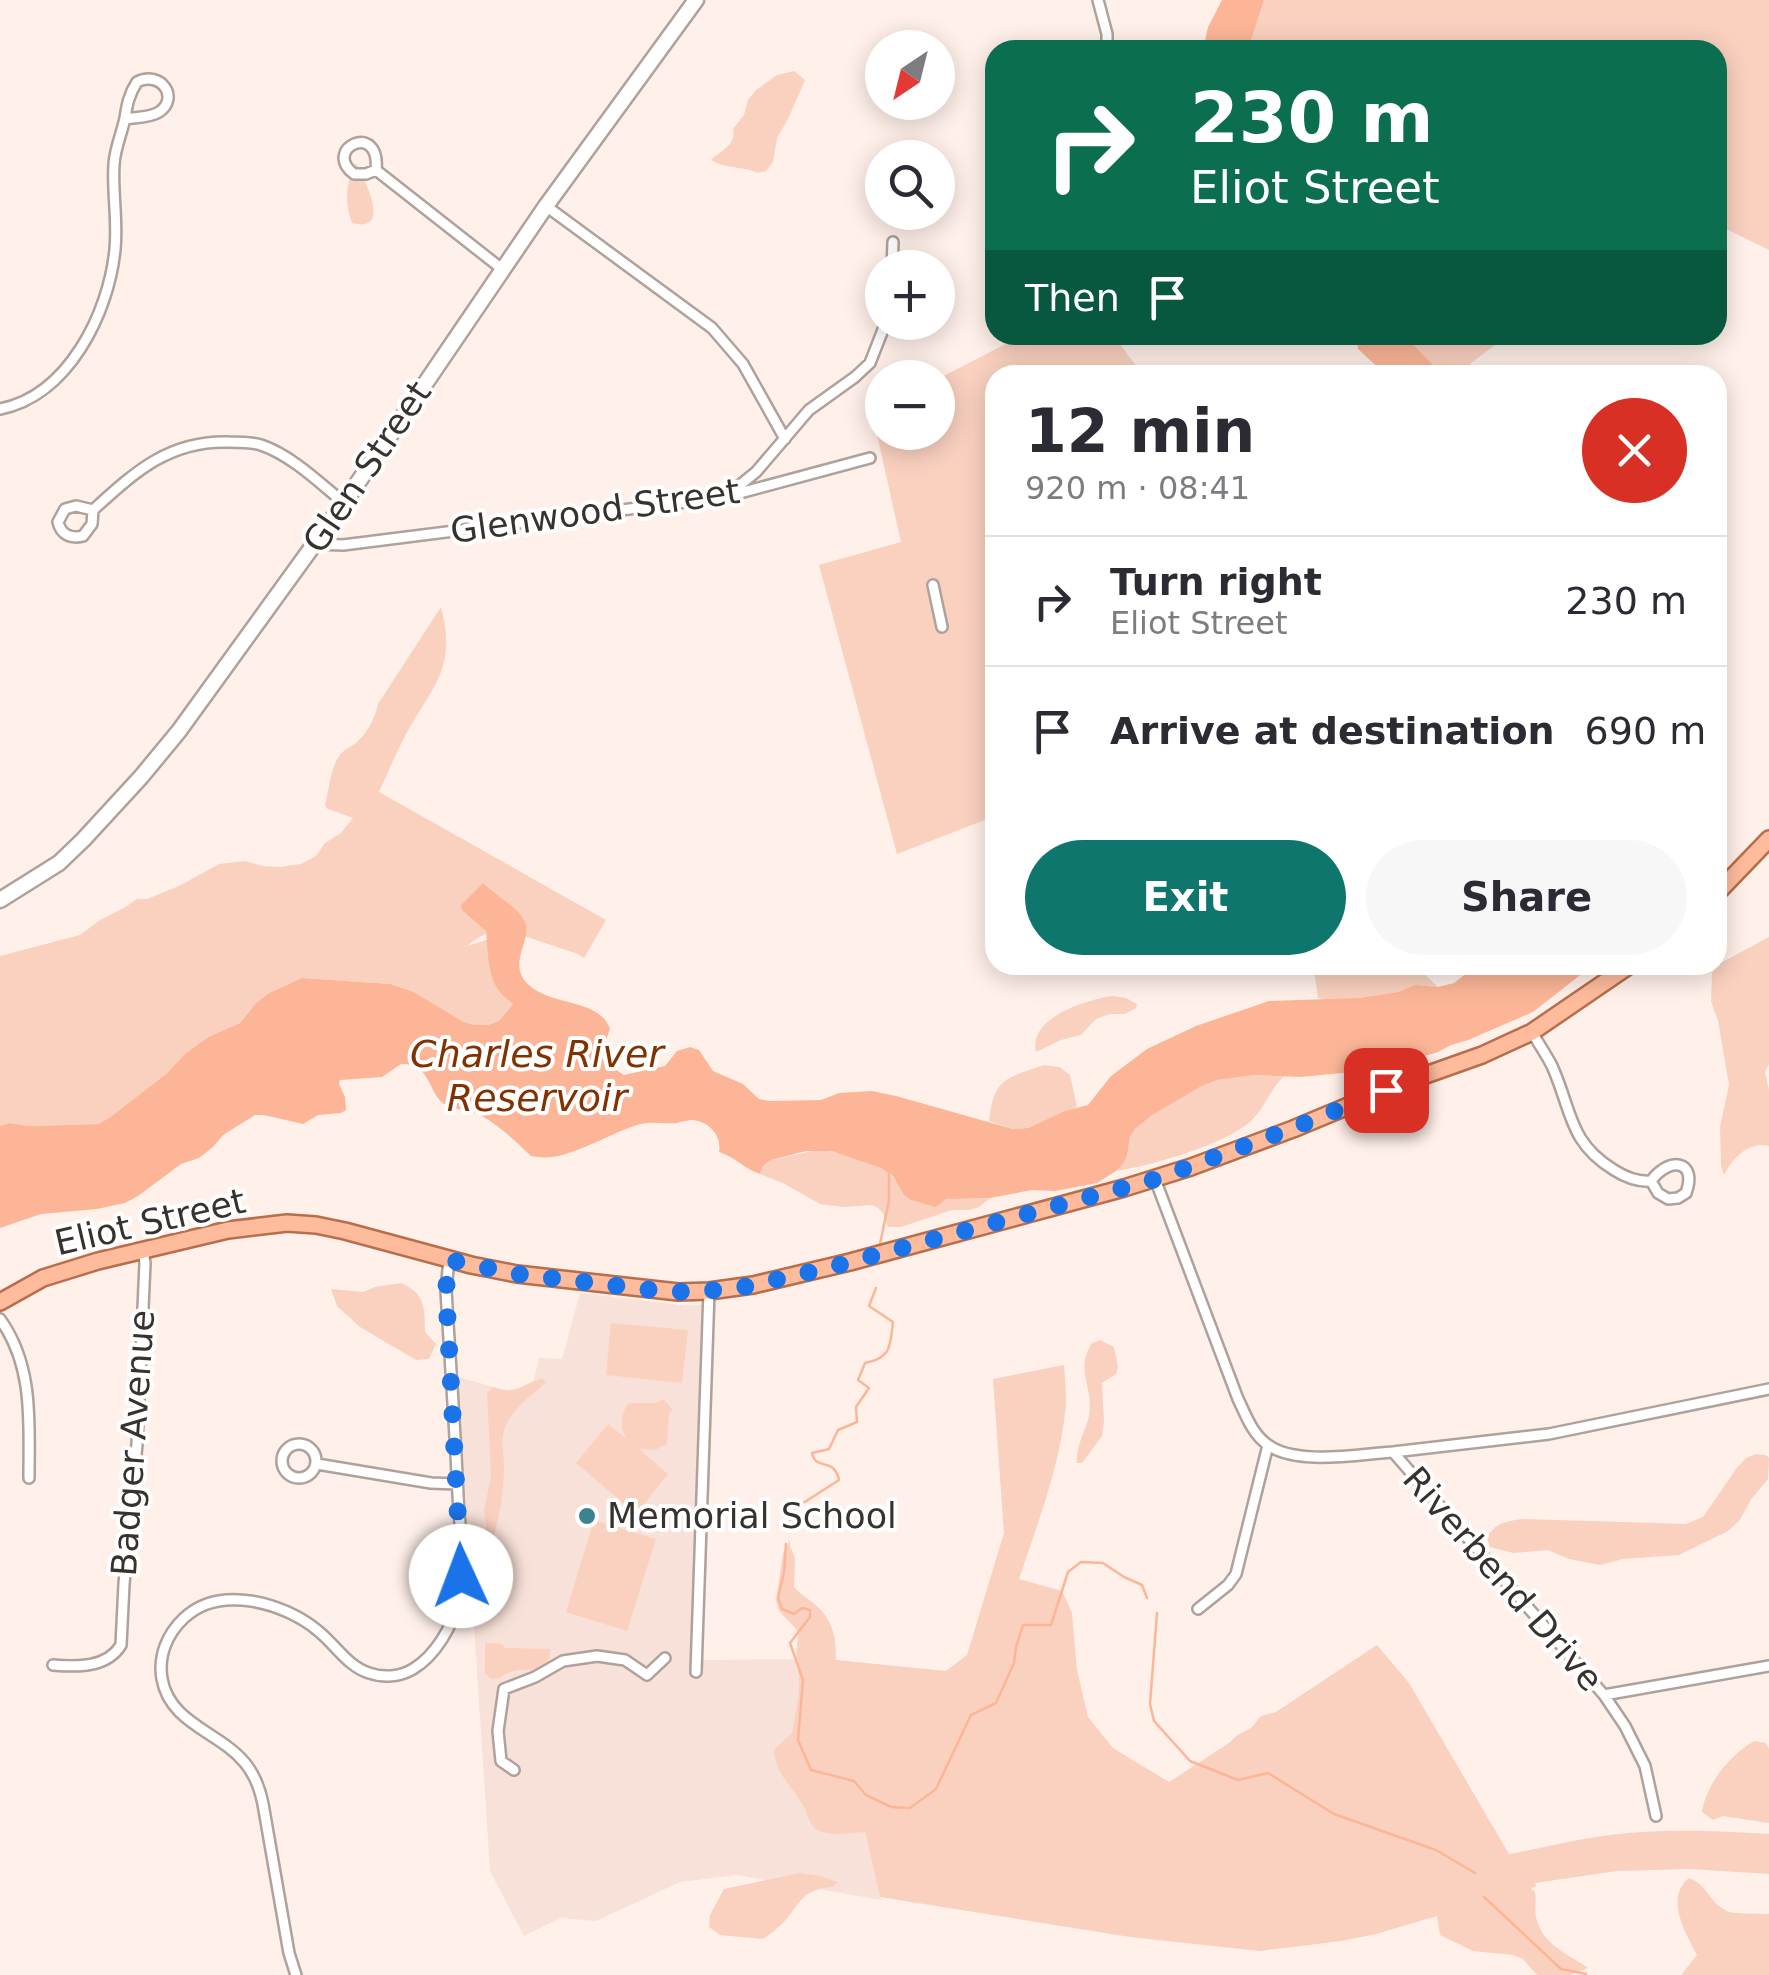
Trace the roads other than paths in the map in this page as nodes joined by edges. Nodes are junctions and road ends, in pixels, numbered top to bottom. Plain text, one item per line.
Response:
1 (696, 0) edge
2 (1098, 0) edge
3 (1106, 40) edge
4 (124, 119) junction
5 (376, 170) dead end
6 (546, 206) junction
7 (892, 242) dead end
8 (892, 250) edge
9 (502, 269) junction
10 (879, 340) edge
11 (0, 409) edge
12 (786, 439) junction
13 (870, 458) dead end
14 (725, 497) junction
15 (344, 503) junction
16 (94, 510) dead end
17 (316, 544) junction
18 (933, 585) dead end
19 (942, 627) dead end
20 (1769, 838) edge
21 (1727, 882) edge
22 (0, 900) edge
23 (1615, 975) edge
24 (1532, 1032) junction
25 (1156, 1179) junction
26 (1651, 1181) junction
27 (143, 1250) junction
28 (449, 1260) junction
29 (710, 1291) junction
30 (0, 1302) edge
31 (0, 1319) edge
32 (1769, 1389) edge
33 (1268, 1446) junction
34 (1393, 1452) junction
35 (316, 1464) dead end
36 (29, 1478) dead end
37 (458, 1484) junction
38 (1198, 1609) dead end
39 (664, 1658) dead end
40 (53, 1664) dead end
41 (1769, 1666) edge
42 (696, 1672) dead end
43 (1604, 1695) junction
44 (514, 1770) dead end
45 (1656, 1816) dead end
46 (296, 1975) edge

1 - 6 street, Glen Street
2 - 3 street
4 - 4 street
4 - 11 street
5 - 9 street
6 - 9 street, Glen Street
6 - 12 street
7 - 8 street
9 - 15 street, Glen Street
10 - 12 street
12 - 14 street
13 - 14 street, Glenwood Street
14 - 17 street, Glenwood Street
15 - 16 street
15 - 17 street, Glen Street
17 - 22 street, Glen Street
18 - 19 street
20 - 21 main road
23 - 24 main road, Eliot Street
24 - 25 main road, Eliot Street
24 - 26 street
25 - 29 main road, Eliot Street
25 - 33 street
26 - 26 street
27 - 28 main road, Eliot Street
27 - 30 main road, Eliot Street
27 - 40 street, Badger Avenue
28 - 29 main road, Eliot Street
28 - 37 street
29 - 42 street
31 - 36 street
32 - 34 street
33 - 34 street, Riverbend Drive
33 - 38 street
34 - 43 street, Riverbend Drive
35 - 37 street
37 - 46 street
39 - 44 street
41 - 43 street
43 - 45 street, Riverbend Drive

